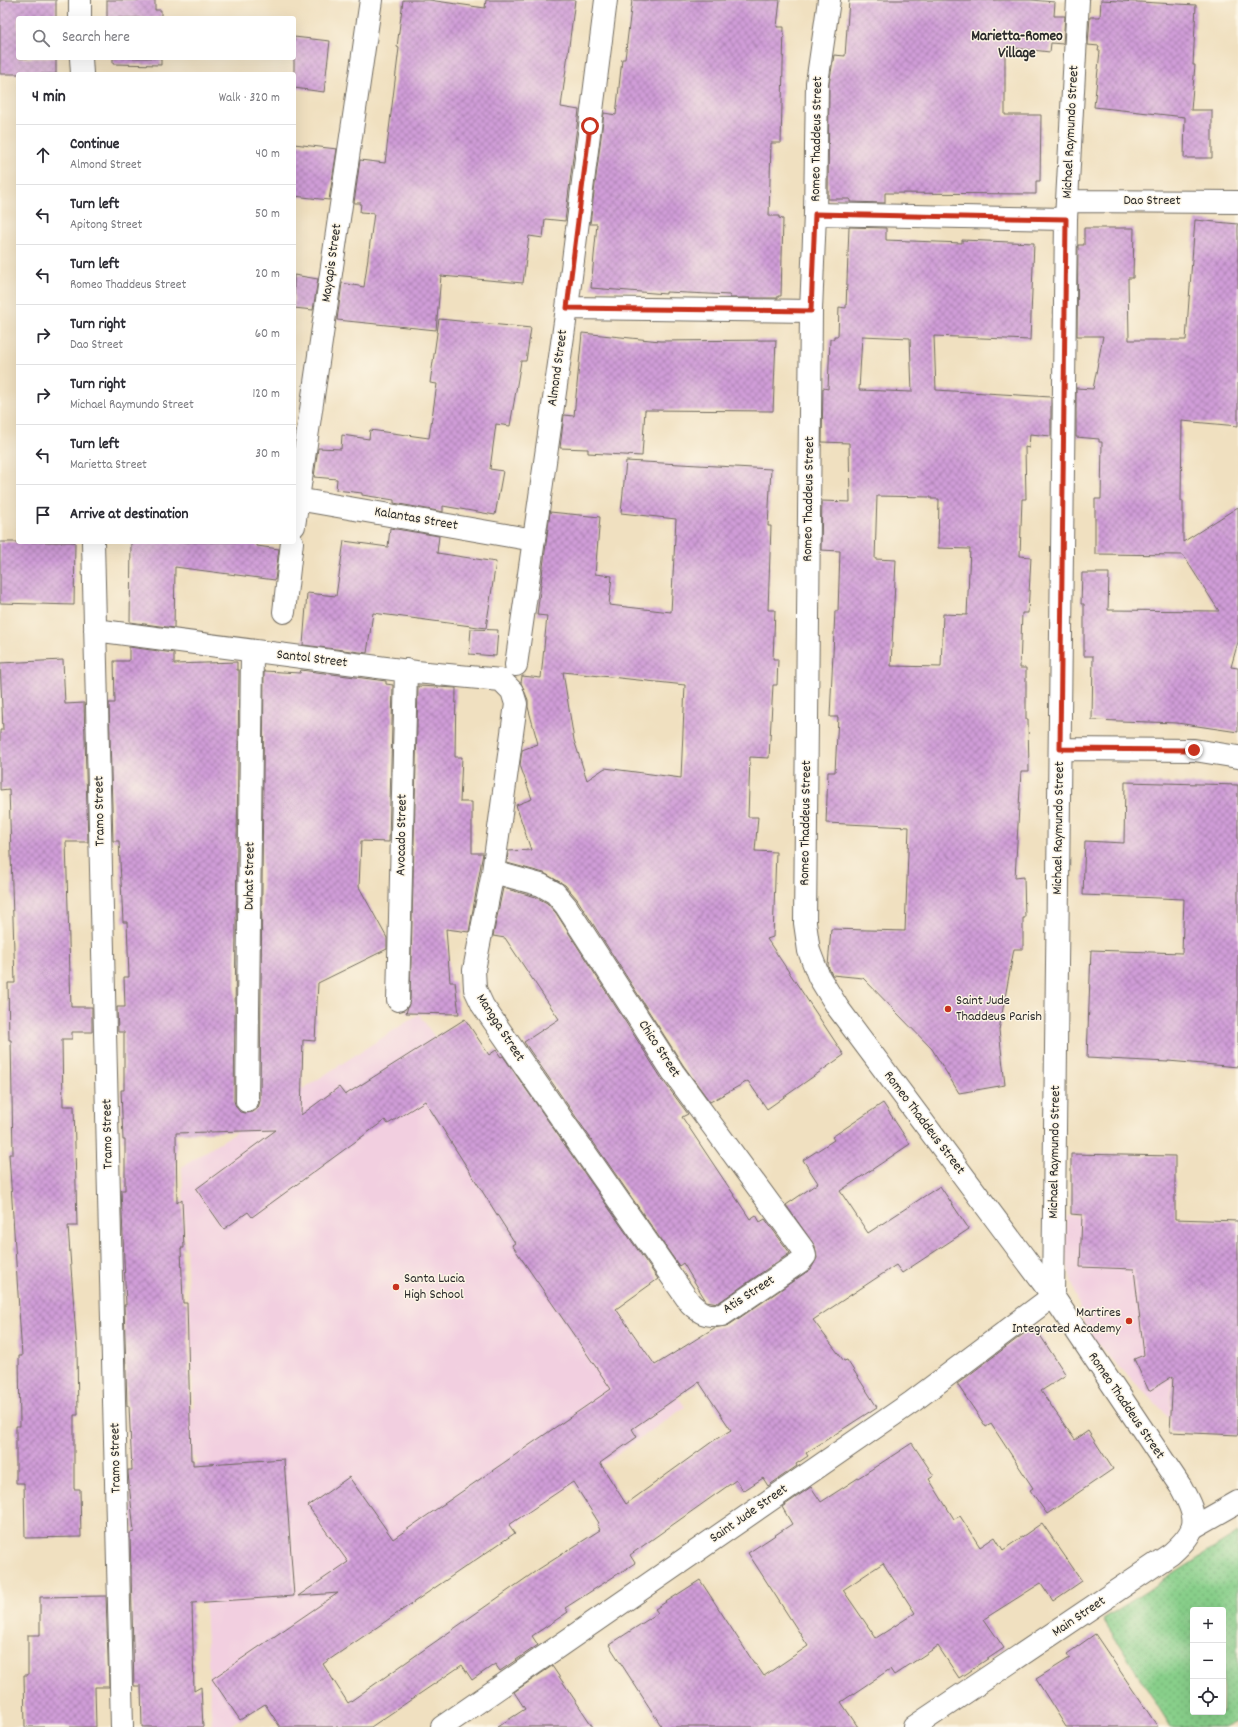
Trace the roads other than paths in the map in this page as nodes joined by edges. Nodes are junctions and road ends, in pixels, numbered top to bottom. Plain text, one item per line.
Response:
1 (80, 0) edge
2 (371, 0) edge
3 (606, 0) edge
4 (828, 0) edge
5 (1078, 0) edge
6 (80, 16) edge
7 (81, 60) edge
8 (82, 72) edge
9 (1238, 202) edge
10 (1066, 210) junction
11 (815, 214) junction
12 (567, 308) junction
13 (811, 311) junction
14 (297, 499) junction
15 (296, 508) edge
16 (534, 540) junction
17 (93, 544) edge
18 (292, 544) edge
19 (284, 612) dead end
20 (95, 630) junction
21 (252, 652) junction
22 (516, 665) dead end
23 (406, 670) junction
24 (516, 704) joint
25 (1060, 749) junction
26 (1238, 757) edge
27 (493, 872) junction
28 (398, 1000) dead end
29 (247, 1101) dead end
30 (805, 1256) joint
31 (1053, 1296) junction
32 (690, 1303) joint
33 (1238, 1502) edge
34 (1194, 1527) junction
35 (122, 1727) edge
36 (442, 1727) edge
37 (914, 1727) edge

1 - 6 street
2 - 14 street, Mayapis Street
3 - 12 street, Almond Street
4 - 11 street, Romeo Thaddeus Street
5 - 10 street, Michael Raymundo Street
7 - 8 street
9 - 10 street, Dao Street
10 - 11 street, Dao Street
10 - 25 street, Michael Raymundo Street
11 - 13 street, Romeo Thaddeus Street
12 - 13 street
12 - 16 street, Almond Street
13 - 31 street, Romeo Thaddeus Street
14 - 15 street, Mayapis Street
14 - 16 street, Kalantas Street
16 - 22 street, Almond Street
17 - 20 street, Tramo Street
18 - 19 street
20 - 21 street, Santol Street
20 - 35 street, Tramo Street
21 - 23 street, Santol Street
21 - 29 street, Duhat Street
23 - 24 street, Santol Street
23 - 28 street, Avocado Street
24 - 27 street, Mangga Street
25 - 26 street
25 - 31 street, Michael Raymundo Street
27 - 30 street, Chico Street
27 - 32 street, Mangga Street
30 - 32 street, Atis Street
31 - 34 street, Romeo Thaddeus Street
31 - 36 street, Saint Jude Street
33 - 34 street, Main Street
34 - 37 street, Main Street

